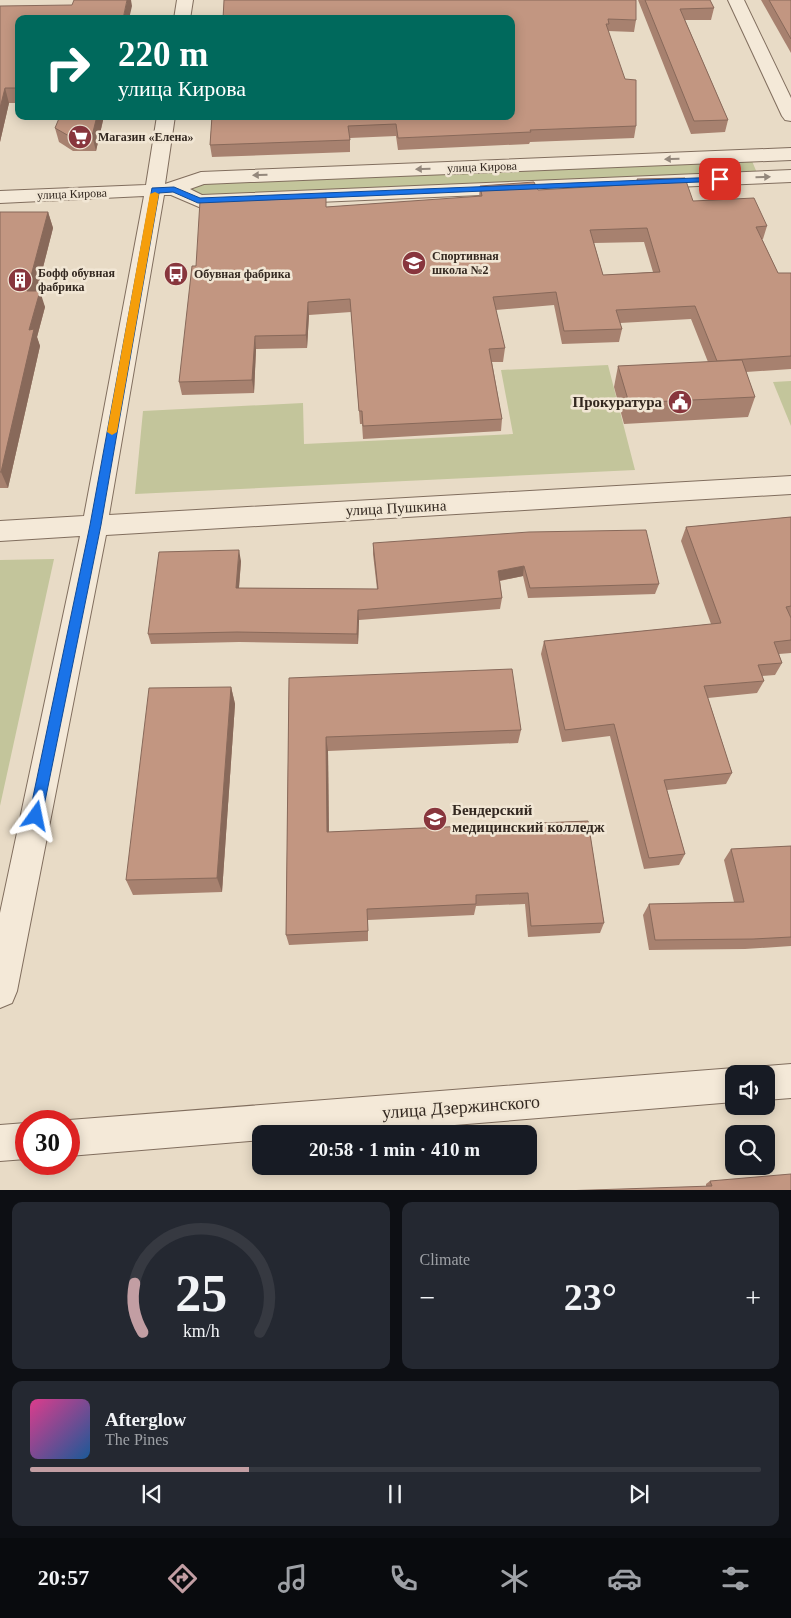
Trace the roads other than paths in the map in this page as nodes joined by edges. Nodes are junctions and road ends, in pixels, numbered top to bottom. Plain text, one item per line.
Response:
1 (185, 0) edge
2 (736, 0) edge
3 (183, 15) edge
4 (791, 116) edge
5 (166, 120) edge
6 (791, 154) edge
7 (791, 176) edge
8 (165, 190) junction
9 (0, 197) edge
10 (791, 485) edge
11 (95, 525) junction
12 (0, 531) edge
13 (0, 991) edge
14 (791, 1081) edge
15 (775, 1082) edge
16 (725, 1087) edge
17 (80, 1137) edge
18 (15, 1142) edge
19 (0, 1143) edge

1 - 3 street
2 - 4 street
5 - 8 street
6 -> 8 street, улица Кирова
8 -> 7 street, улица Кирова
8 - 9 street, улица Кирова
8 - 11 street
10 - 11 street, улица Пушкина
11 - 12 street, улица Пушкина
11 - 13 street
14 - 15 street
16 - 17 street, улица Дзержинского
18 - 19 street

